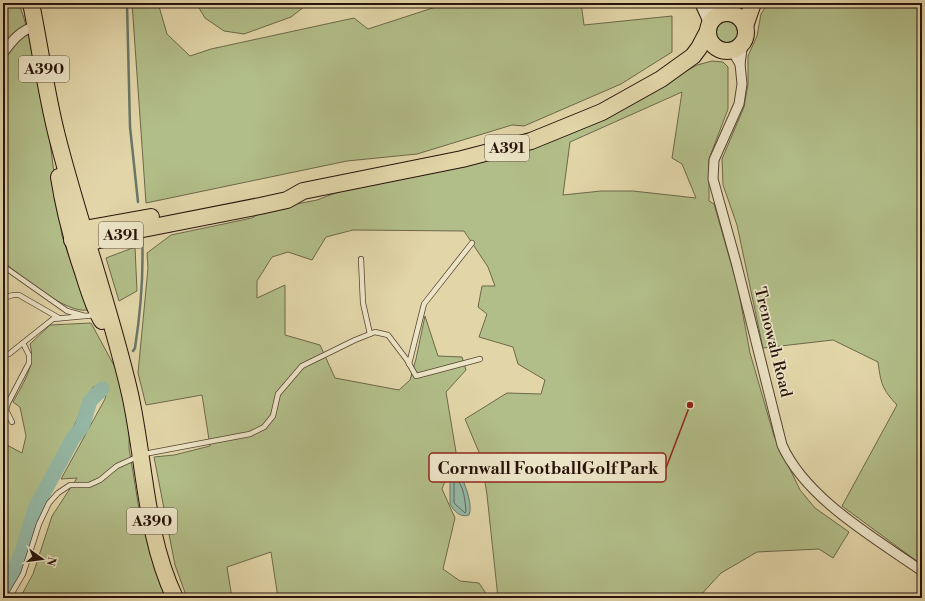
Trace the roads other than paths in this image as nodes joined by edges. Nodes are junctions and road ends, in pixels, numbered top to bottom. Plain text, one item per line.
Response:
1 (31, 3) edge
2 (702, 3) edge
3 (749, 3) edge
4 (753, 3) edge
5 (725, 13) junction
6 (745, 26) junction
7 (31, 27) junction
8 (709, 29) junction
9 (733, 48) junction
10 (3, 54) edge
11 (692, 56) junction
12 (740, 64) junction
13 (81, 238) junction
14 (472, 243) dead end
15 (361, 259) dead end
16 (3, 266) edge
17 (3, 298) edge
18 (98, 314) junction
19 (59, 318) junction
20 (370, 334) junction
21 (23, 343) junction
22 (9, 354) dead end
23 (480, 360) dead end
24 (409, 364) junction
25 (12, 422) dead end
26 (141, 454) junction
27 (922, 571) edge
28 (9, 598) edge
29 (175, 598) edge

1 - 7 highway, A390
2 - 5 street
2 - 8 street
3 - 5 highway
4 - 6 highway
5 - 6 highway
5 - 8 highway
6 - 9 highway
7 - 10 street
7 - 13 highway, A390
8 - 9 highway
8 - 11 highway, A391
9 - 11 highway, A391
9 - 12 street, Trenowah Road
9 - 12 street
11 - 13 highway, A391
12 - 27 street, Trenowah Road
13 - 18 highway, A390
14 - 24 lane
15 - 20 lane
16 - 18 lane
17 - 19 lane
18 - 19 lane
18 - 26 highway, A390
19 - 21 lane
20 - 24 lane
20 - 26 lane
21 - 22 lane
21 - 25 lane
23 - 24 lane
26 - 28 lane
26 - 29 highway, A390

